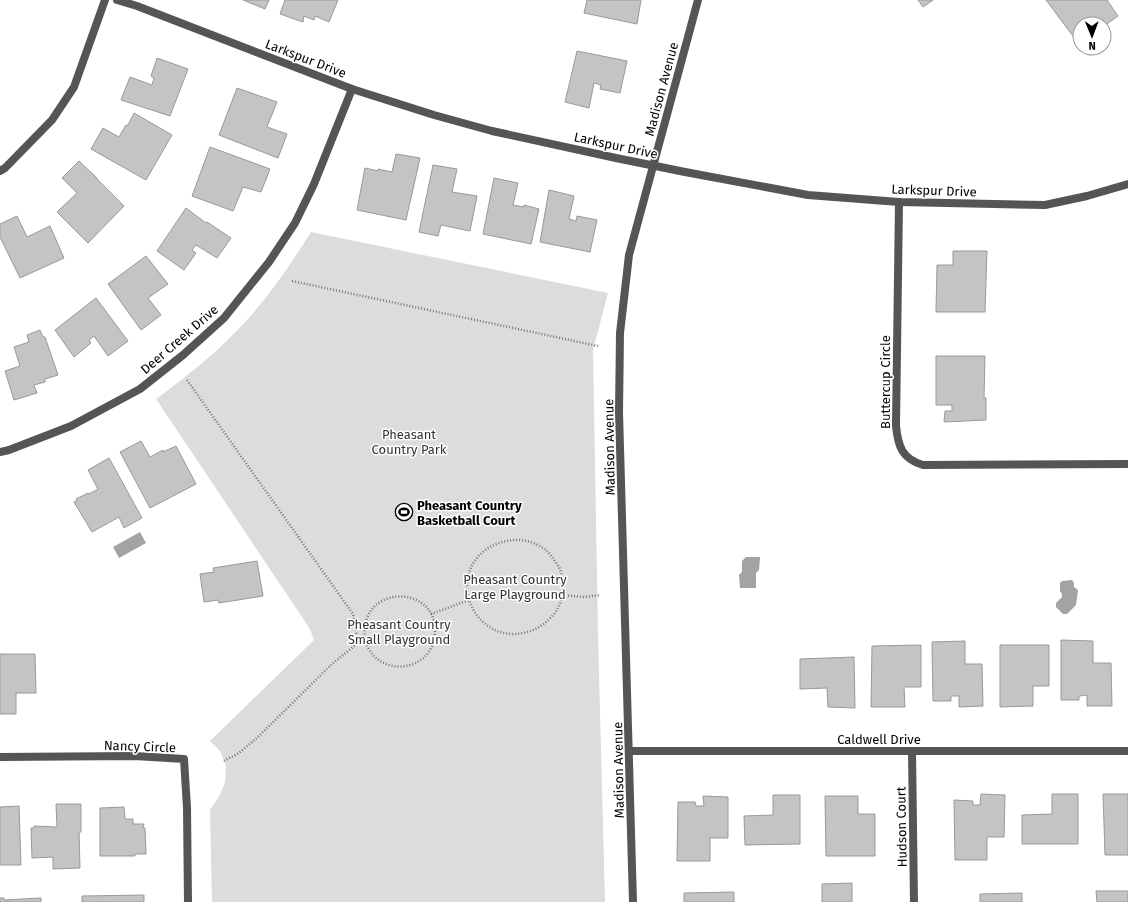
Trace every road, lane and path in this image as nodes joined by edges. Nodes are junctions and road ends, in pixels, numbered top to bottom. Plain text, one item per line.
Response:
1 (104, 0) edge
2 (117, 0) edge
3 (698, 0) edge
4 (352, 89) junction
5 (652, 166) junction
6 (0, 171) edge
7 (1128, 184) edge
8 (899, 202) junction
9 (292, 281) dead end
10 (598, 346) dead end
11 (186, 380) dead end
12 (0, 452) edge
13 (1128, 464) edge
14 (562, 595) junction
15 (600, 595) dead end
16 (469, 600) junction
17 (431, 614) junction
18 (358, 643) junction
19 (366, 644) junction
20 (630, 751) junction
21 (912, 751) junction
22 (1128, 751) edge
23 (0, 757) edge
24 (224, 761) dead end
25 (188, 902) edge
26 (633, 902) edge
27 (914, 902) edge

1 - 6 street
2 - 4 street, Larkspur Drive
3 - 5 street, Madison Avenue
4 - 5 street, Larkspur Drive
4 - 12 street, Deer Creek Drive
5 - 8 street, Larkspur Drive
5 - 20 street, Madison Avenue
7 - 8 street, Larkspur Drive
8 - 13 street, Buttercup Circle
9 - 10 path
11 - 18 path
14 - 15 path
14 - 16 path
14 - 16 path
16 - 17 path
17 - 19 path
17 - 19 path
18 - 19 path
18 - 24 path
20 - 21 street, Caldwell Drive
20 - 26 street, Madison Avenue
21 - 22 street, Caldwell Drive
21 - 27 street, Hudson Court
23 - 25 street, Nancy Circle

